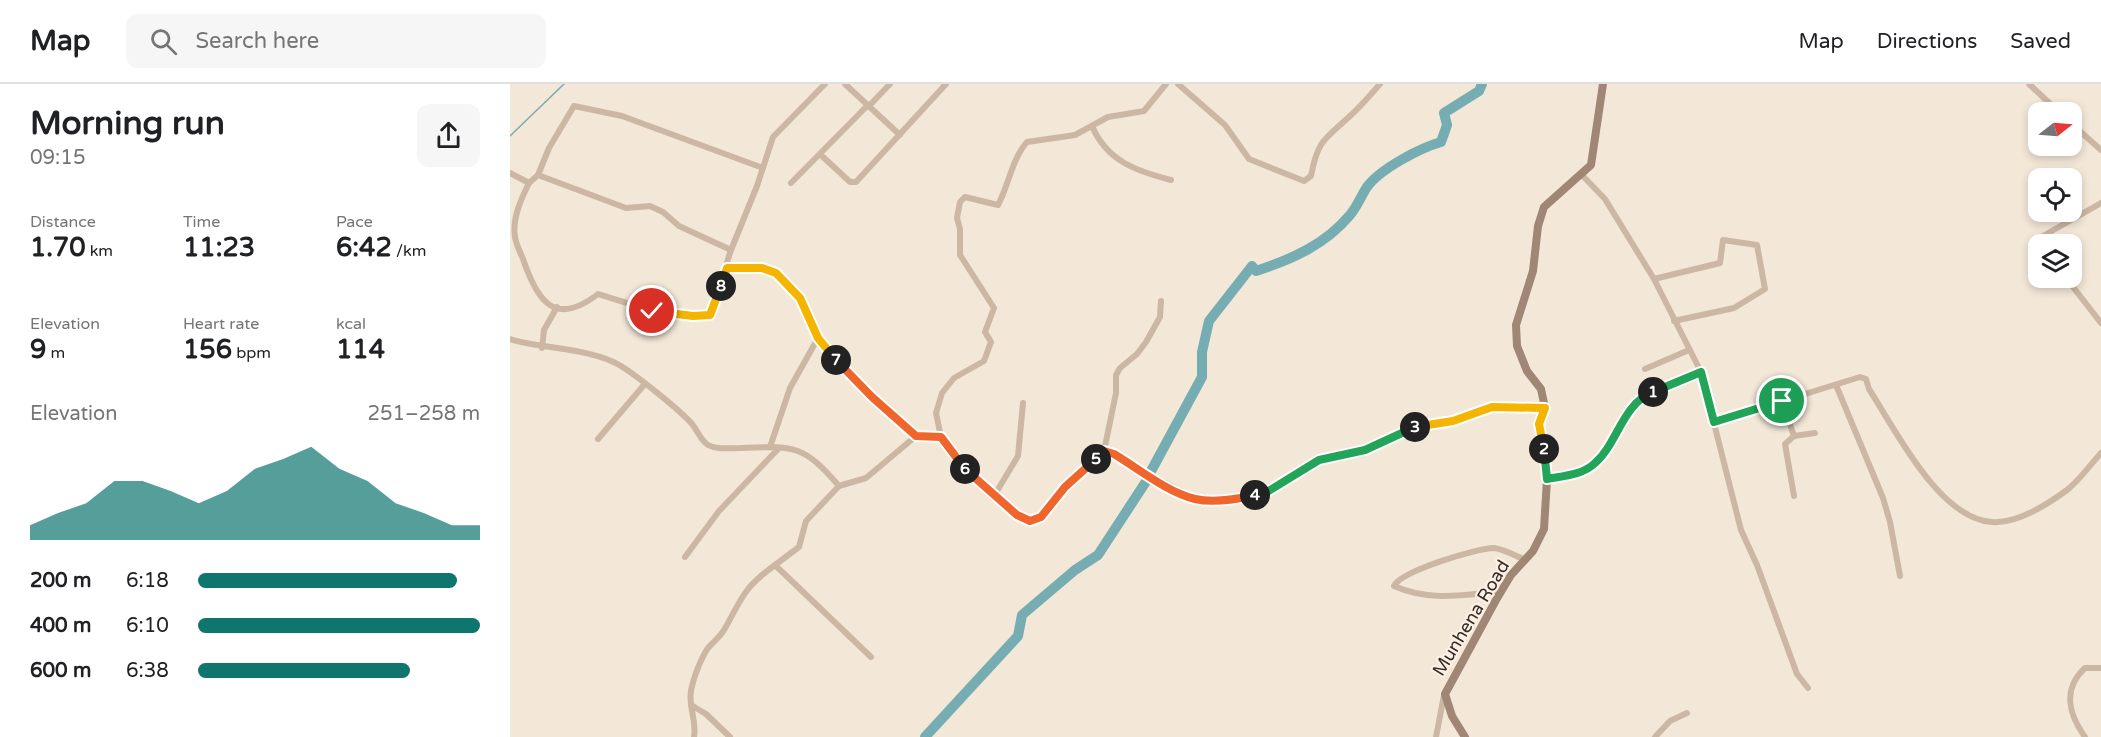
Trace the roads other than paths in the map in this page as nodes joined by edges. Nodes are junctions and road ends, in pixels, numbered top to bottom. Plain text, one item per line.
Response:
1 (825, 84) edge
2 (845, 84) edge
3 (890, 84) edge
4 (946, 84) edge
5 (1166, 84) edge
6 (1178, 84) edge
7 (1380, 84) edge
8 (1602, 84) edge
9 (2029, 84) edge
10 (2048, 102) edge
11 (868, 106) junction
12 (1092, 126) junction
13 (2082, 133) edge
14 (900, 135) junction
15 (2101, 150) edge
16 (821, 155) junction
17 (763, 168) junction
18 (510, 173) edge
19 (1581, 174) junction
20 (538, 175) junction
21 (1171, 180) dead end
22 (529, 183) junction
23 (791, 183) dead end
24 (2101, 203) edge
25 (2047, 234) edge
26 (731, 250) junction
27 (727, 268) junction
28 (1654, 279) junction
29 (2074, 288) edge
30 (1161, 301) dead end
31 (557, 307) junction
32 (1674, 321) junction
33 (2101, 323) edge
34 (818, 338) junction
35 (510, 339) edge
36 (542, 348) junction
37 (1689, 350) junction
38 (1645, 369) dead end
39 (1701, 372) junction
40 (644, 385) junction
41 (1836, 385) junction
42 (1782, 401) junction
43 (1023, 403) dead end
44 (1545, 408) junction
45 (1714, 422) junction
46 (1815, 433) dead end
47 (916, 436) junction
48 (1794, 436) junction
49 (941, 437) junction
50 (598, 439) dead end
51 (770, 447) junction
52 (779, 448) junction
53 (1104, 451) junction
54 (2101, 453) edge
55 (1547, 479) junction
56 (839, 486) junction
57 (994, 496) junction
58 (1794, 496) dead end
59 (685, 556) dead end
60 (1525, 560) junction
61 (775, 565) junction
62 (1900, 576) dead end
63 (1502, 591) junction
64 (871, 657) dead end
65 (2101, 668) edge
66 (1808, 688) dead end
67 (1445, 694) junction
68 (691, 704) junction
69 (1688, 713) dead end
70 (694, 737) edge
71 (730, 737) edge
72 (1436, 737) edge
73 (1465, 737) edge
74 (1655, 737) edge
75 (2085, 737) edge

1 - 17 street
2 - 11 street
3 - 11 street
4 - 14 street
5 - 12 street
6 - 7 street
8 - 19 street, Munhena Road
9 - 10 street
11 - 14 street
11 - 16 street
12 - 21 street
12 - 49 street
13 - 15 street
14 - 16 street
16 - 23 street
17 - 20 street
17 - 26 street
18 - 22 street
19 - 28 street
19 - 44 street, Munhena Road
20 - 22 street
20 - 26 street
22 - 31 street
24 - 25 street
26 - 27 street
27 - 31 street
27 - 34 street
28 - 32 street
28 - 32 street
29 - 33 street
30 - 53 street
31 - 36 street
32 - 37 street
34 - 47 street
34 - 51 street
35 - 36 street
36 - 40 street
37 - 38 street
37 - 39 street
39 - 45 street
39 - 55 street
40 - 50 street
40 - 51 street
41 - 42 street
41 - 54 street
41 - 62 street
42 - 45 street
42 - 48 street
43 - 57 street
44 - 53 street
44 - 55 street, Munhena Road
45 - 66 street
46 - 48 street
47 - 49 street
47 - 56 street
48 - 58 street
49 - 57 street
51 - 52 street
52 - 56 street
52 - 59 street
53 - 57 street
55 - 60 street, Munhena Road
56 - 61 street
60 - 63 street, Munhena Road
60 - 63 street
61 - 64 street
61 - 68 street
63 - 67 street, Munhena Road
65 - 75 street
67 - 72 street
67 - 73 street, Munhena Road
68 - 70 street
68 - 71 street
69 - 74 street

